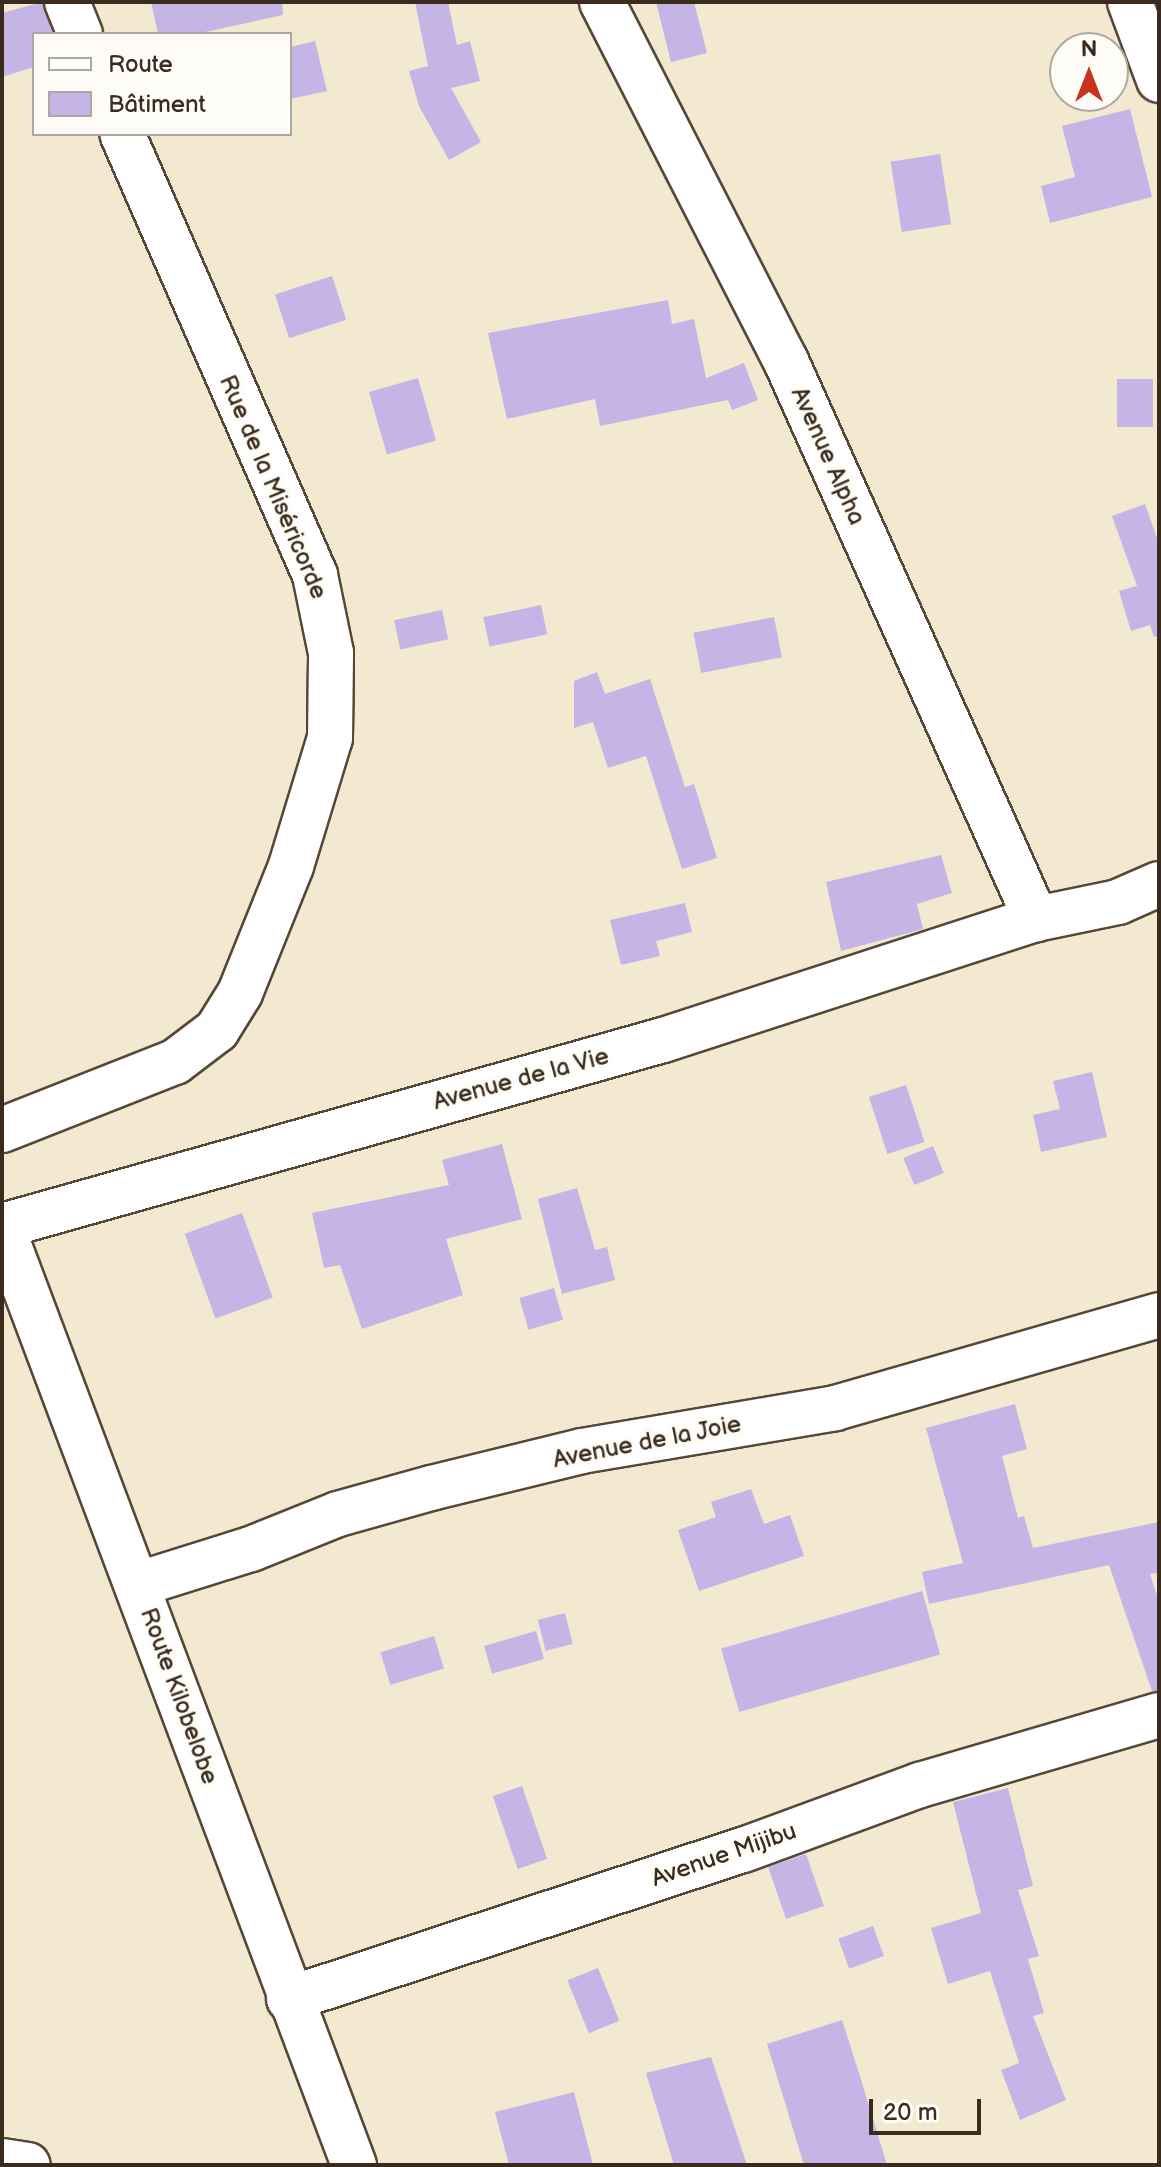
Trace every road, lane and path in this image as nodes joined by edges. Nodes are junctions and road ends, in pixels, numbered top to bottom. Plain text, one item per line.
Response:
1 (67, 2) edge
2 (602, 2) edge
3 (1130, 2) edge
4 (79, 32) edge
5 (1159, 80) edge
6 (123, 136) edge
7 (1159, 884) edge
8 (1036, 919) junction
9 (2, 1130) edge
10 (2, 1227) edge
11 (1159, 1315) edge
12 (139, 1584) junction
13 (1159, 1715) edge
14 (289, 1999) junction
15 (2, 2161) edge
16 (28, 2165) edge
17 (354, 2165) edge

1 - 4 street
2 - 8 street, Avenue Alpha
3 - 5 street
6 - 9 street, Rue de la Miséricorde
7 - 8 street, Avenue de la Vie
8 - 10 street, Avenue de la Vie
10 - 12 street, Route Kilobelobe
11 - 12 street, Avenue de la Joie
12 - 14 street, Route Kilobelobe
13 - 14 street, Avenue Mijibu
14 - 17 street, Route Kilobelobe
15 - 16 street

